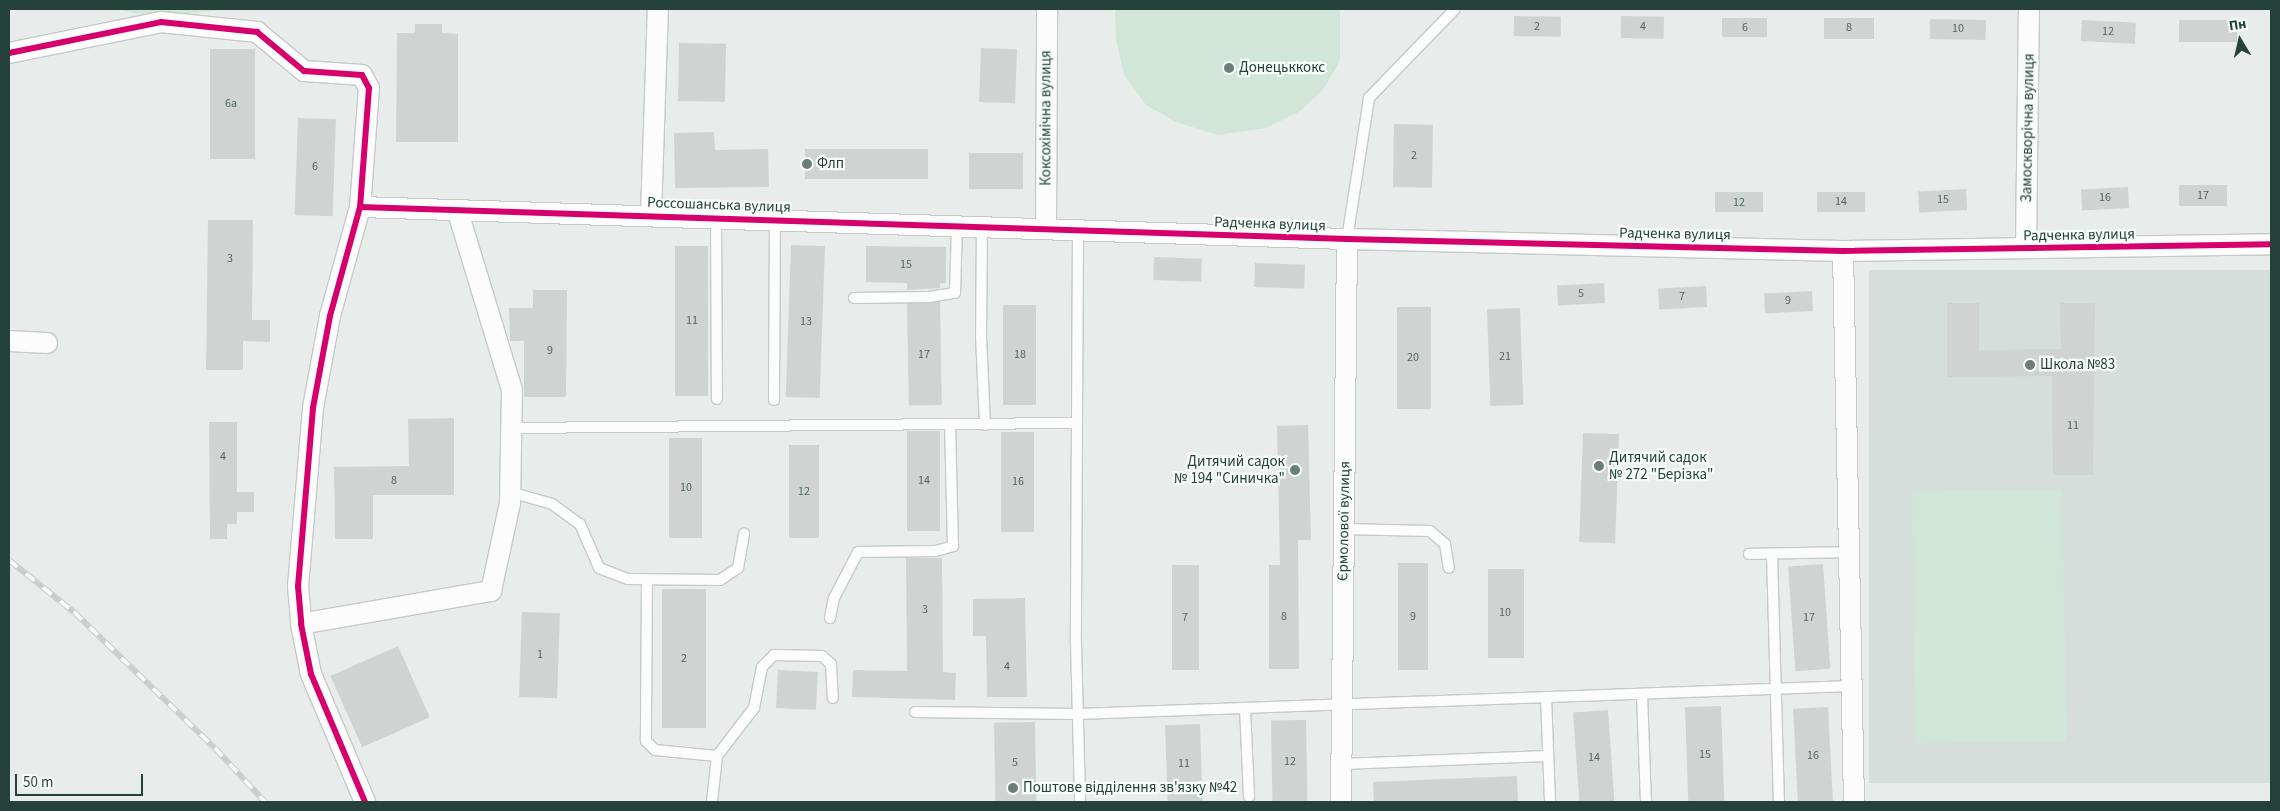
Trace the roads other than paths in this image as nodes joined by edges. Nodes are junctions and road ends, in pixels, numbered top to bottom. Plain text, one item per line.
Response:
1 (658, 9) edge
2 (1047, 9) edge
3 (1455, 9) edge
4 (2029, 9) edge
5 (9, 53) edge
6 (360, 207) junction
7 (458, 212) junction
8 (651, 216) junction
9 (716, 218) junction
10 (775, 219) junction
11 (957, 224) junction
12 (982, 225) junction
13 (1046, 227) junction
14 (1078, 229) junction
15 (1347, 239) junction
16 (2271, 244) edge
17 (2026, 248) junction
18 (1844, 251) junction
19 (854, 298) dead end
20 (9, 341) edge
21 (47, 343) dead end
22 (717, 399) dead end
23 (774, 400) dead end
24 (1077, 423) junction
25 (950, 425) junction
26 (985, 425) junction
27 (512, 428) junction
28 (510, 492) junction
29 (1344, 529) junction
30 (744, 534) dead end
31 (1850, 552) junction
32 (1749, 554) dead end
33 (1772, 554) junction
34 (1449, 568) dead end
35 (648, 579) junction
36 (830, 618) dead end
37 (301, 624) junction
38 (1852, 686) junction
39 (1776, 689) junction
40 (1642, 694) junction
41 (1546, 697) junction
42 (832, 698) dead end
43 (1342, 704) junction
44 (1245, 708) junction
45 (915, 712) dead end
46 (1078, 714) junction
47 (717, 756) junction
48 (1548, 756) junction
49 (1341, 764) junction
50 (1249, 797) dead end
51 (365, 802) edge
52 (712, 802) edge
53 (1080, 802) edge
54 (1341, 802) edge
55 (1550, 802) edge
56 (1646, 802) edge
57 (1779, 802) edge
58 (1854, 802) edge

1 - 8 street
2 - 13 street, Коксохімічна вулиця
3 - 15 lane
4 - 17 street, Замоскворічна вулиця
5 - 6 street
6 - 7 street, Россошанська вулиця
6 - 37 street
7 - 8 street, Россошанська вулиця
7 - 27 street
8 - 9 street, Россошанська вулиця
9 - 10 street, Россошанська вулиця
9 - 22 lane
10 - 11 street, Россошанська вулиця
10 - 23 lane
11 - 12 street, Россошанська вулиця
11 - 19 lane
12 - 13 street, Россошанська вулиця
12 - 26 lane
13 - 14 street, Россошанська вулиця
14 - 15 street, Радченка вулиця
14 - 24 lane
15 - 18 street, Радченка вулиця
15 - 29 street, Єрмолової вулиця
16 - 17 street, Радченка вулиця
17 - 18 street, Радченка вулиця
18 - 31 street
20 - 21 street
24 - 26 lane
24 - 46 lane
25 - 26 lane
25 - 27 lane
25 - 36 lane
27 - 28 street
28 - 35 lane
28 - 37 street
29 - 34 lane
29 - 43 street, Єрмолової вулиця
30 - 35 lane
31 - 33 lane
31 - 38 street
32 - 33 lane
33 - 39 lane
35 - 47 lane
37 - 51 street
38 - 39 lane
38 - 58 street
39 - 40 lane
39 - 57 lane
40 - 41 lane
40 - 56 lane
41 - 43 lane
41 - 48 lane
42 - 47 lane
43 - 44 lane
43 - 49 street, Єрмолової вулиця
44 - 46 lane
44 - 50 lane
45 - 46 lane
46 - 53 lane
47 - 52 lane
48 - 49 lane
48 - 55 lane
49 - 54 street, Єрмолової вулиця

